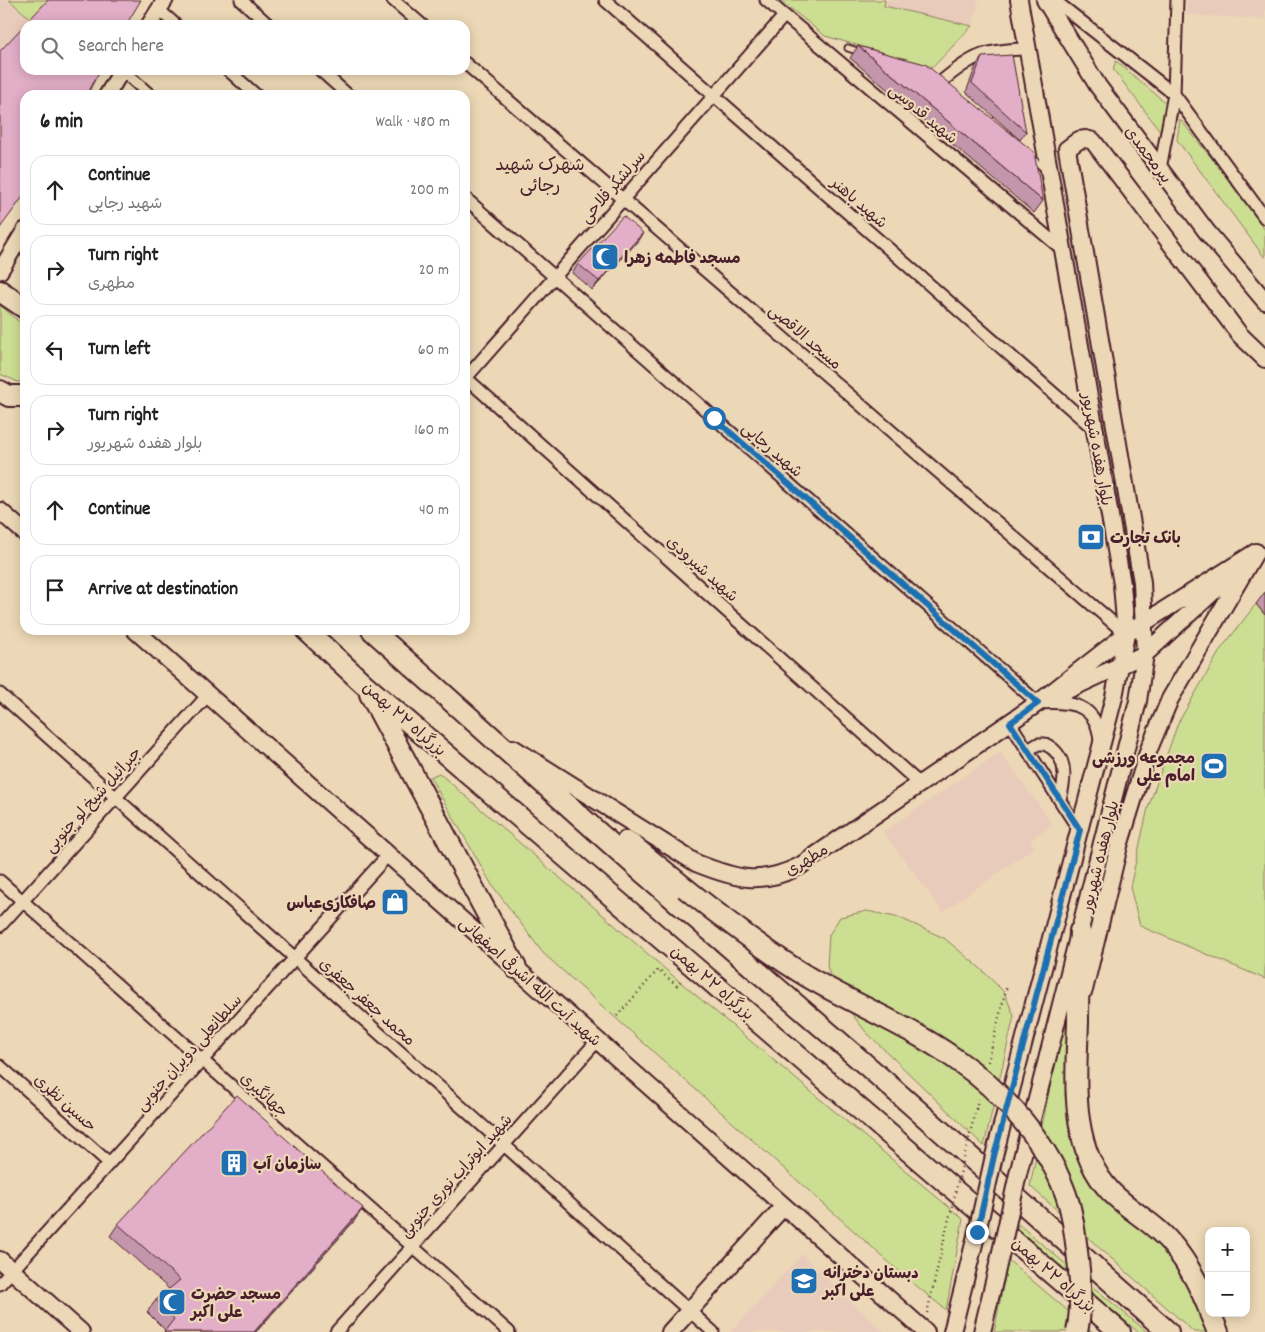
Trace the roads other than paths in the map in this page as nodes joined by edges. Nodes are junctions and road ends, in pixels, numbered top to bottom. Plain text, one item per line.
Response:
1 (240, 0) edge
2 (393, 0) edge
3 (605, 0) edge
4 (766, 0) edge
5 (1019, 0) edge
6 (1045, 0) edge
7 (1054, 0) edge
8 (1177, 0) edge
9 (162, 5) edge
10 (784, 16) junction
11 (153, 20) edge
12 (172, 20) edge
13 (263, 20) edge
14 (416, 20) edge
15 (848, 48) dead end
16 (1027, 49) junction
17 (866, 54) edge
18 (470, 67) edge
19 (119, 75) edge
20 (128, 75) edge
21 (234, 75) edge
22 (326, 75) edge
23 (940, 83) edge
24 (110, 90) edge
25 (144, 90) edge
26 (250, 90) edge
27 (342, 90) edge
28 (1174, 94) junction
29 (714, 96) junction
30 (1027, 155) edge
31 (1160, 169) junction
32 (1049, 173) junction
33 (623, 199) junction
34 (470, 202) edge
35 (1265, 218) edge
36 (20, 238) edge
37 (1063, 250) junction
38 (0, 271) edge
39 (554, 277) junction
40 (0, 291) edge
41 (1265, 301) edge
42 (20, 305) edge
43 (1265, 359) edge
44 (470, 372) edge
45 (470, 382) edge
46 (1094, 429) junction
47 (0, 510) edge
48 (20, 528) edge
49 (1261, 548) edge
50 (1145, 621) junction
51 (1126, 634) junction
52 (141, 635) edge
53 (311, 635) edge
54 (377, 635) edge
55 (1145, 654) junction
56 (1121, 667) junction
57 (413, 668) junction
58 (364, 684) junction
59 (0, 694) edge
60 (208, 695) junction
61 (1038, 703) junction
62 (1010, 723) junction
63 (508, 745) junction
64 (1028, 750) junction
65 (1099, 756) junction
66 (920, 784) junction
67 (115, 797) junction
68 (1060, 799) junction
69 (1080, 830) junction
70 (388, 855) junction
71 (0, 880) edge
72 (23, 900) junction
73 (0, 926) edge
74 (1080, 931) junction
75 (295, 958) junction
76 (516, 968) junction
77 (1078, 1020) junction
78 (598, 1040) junction
79 (202, 1060) junction
80 (0, 1066) edge
81 (504, 1144) junction
82 (110, 1163) junction
83 (784, 1206) junction
84 (413, 1246) junction
85 (6, 1265) edge
86 (0, 1284) edge
87 (1205, 1299) edge
88 (689, 1311) junction
89 (1212, 1317) edge
90 (1117, 1330) edge
91 (711, 1331) edge
92 (925, 1331) edge
93 (81, 1332) edge
94 (336, 1332) edge
95 (509, 1332) edge
96 (670, 1332) edge
97 (952, 1332) edge
98 (982, 1332) edge
99 (1077, 1332) edge
100 (1168, 1332) edge
101 (1218, 1332) edge

1 - 13 street
2 - 14 street
3 - 29 street, شهید باهنر
4 - 10 street, شهید قدوسی
5 - 16 main road, بلوار هفده شهریور
6 - 31 main road, پیرمحمدی
7 - 28 street
8 - 28 street
9 - 11 street
9 - 12 street
10 - 29 street, سرلشکر فلاحی
10 - 37 street, شهید قدوسی
15 - 17 lane
16 - 23 street
16 - 32 main road, بلوار هفده شهریور
18 - 33 street, مسجد الاقصی
19 - 24 street
20 - 25 street
21 - 26 street
22 - 27 street
28 - 31 street
28 - 35 street
29 - 33 street, سرلشکر فلاحی
29 - 46 street, شهید باهنر
30 - 32 lane
31 - 41 main road, پیرمحمدی
32 - 37 main road, بلوار هفده شهریور
33 - 39 street, سرلشکر فلاحی
33 - 51 street, مسجد الاقصی
34 - 39 street, شهید رجایی
36 - 38 street
37 - 46 main road, بلوار هفده شهریور
39 - 44 street, سرلشکر فلاحی
39 - 61 street, شهید رجایی
40 - 42 highway
43 - 50 main road, بلوار هفده شهریور
45 - 66 street, شهید شیرودی
46 - 51 main road, بلوار هفده شهریور
47 - 48 main road
49 - 50 main road
49 - 55 main road
49 - 77 main road
50 - 51 main road
50 - 55 main road, بلوار هفده شهریور
51 - 56 main road, بلوار هفده شهریور
51 - 61 main road
52 - 60 main road, شهید آیت الله اشرفی اصفهانی
53 - 58 highway, بزرگراه ۲۲ بهمن
54 - 57 highway, بزرگراه ۲۲ بهمن
55 - 56 main road
55 - 74 main road, بلوار هفده شهریور
56 - 61 main road
56 - 65 main road, بلوار هفده شهریور
57 - 63 highway
57 - 100 highway, بزرگراه ۲۲ بهمن
58 - 76 highway
58 - 90 highway, بزرگراه ۲۲ بهمن
59 - 67 street, محمد جعفر جعفری
60 - 67 street, جبرائیل شیخ لو جنوبی
60 - 70 main road, شهید آیت الله اشرفی اصفهانی
61 - 62 main road, مطهری
61 - 65 street
62 - 64 street
62 - 66 main road, مطهری
63 - 66 main road, مطهری
63 - 99 highway, bridge
64 - 68 street
64 - 68 street
65 - 69 main road, بلوار هفده شهریور
67 - 72 street, جبرائیل شیخ لو جنوبی
67 - 75 street, محمد جعفر جعفری
68 - 69 street
69 - 97 main road, بلوار هفده شهریور, bridge
70 - 75 street, سلطانعلی دویران جنوبی
70 - 76 main road, شهید آیت الله اشرفی اصفهانی
71 - 72 street, جهانگیری
72 - 73 street, جبرائیل شیخ لو جنوبی
72 - 79 street, جهانگیری
74 - 77 highway
74 - 98 main road, بلوار هفده شهریور, bridge
75 - 79 street, سلطانعلی دویران جنوبی
75 - 81 street, محمد جعفر جعفری
76 - 78 main road, شهید آیت الله اشرفی اصفهانی
77 - 87 highway
78 - 81 street, شهید ابوتراب نوری جنوبی
78 - 83 main road, شهید آیت الله اشرفی اصفهانی
79 - 82 street, سلطانعلی دویران جنوبی
79 - 84 street, جهانگیری
80 - 82 street, حسین نظری
81 - 84 street, شهید ابوتراب نوری جنوبی
81 - 88 street, محمد جعفر جعفری
82 - 85 street, سلطانعلی دویران جنوبی
83 - 88 main road
83 - 92 main road, شهید آیت الله اشرفی اصفهانی
84 - 94 street, شهید ابوتراب نوری جنوبی
84 - 95 street, جهانگیری
85 - 86 street, سلطانعلی دویران جنوبی
85 - 93 main road
88 - 91 street, محمد جعفر جعفری
88 - 96 main road
89 - 101 highway

